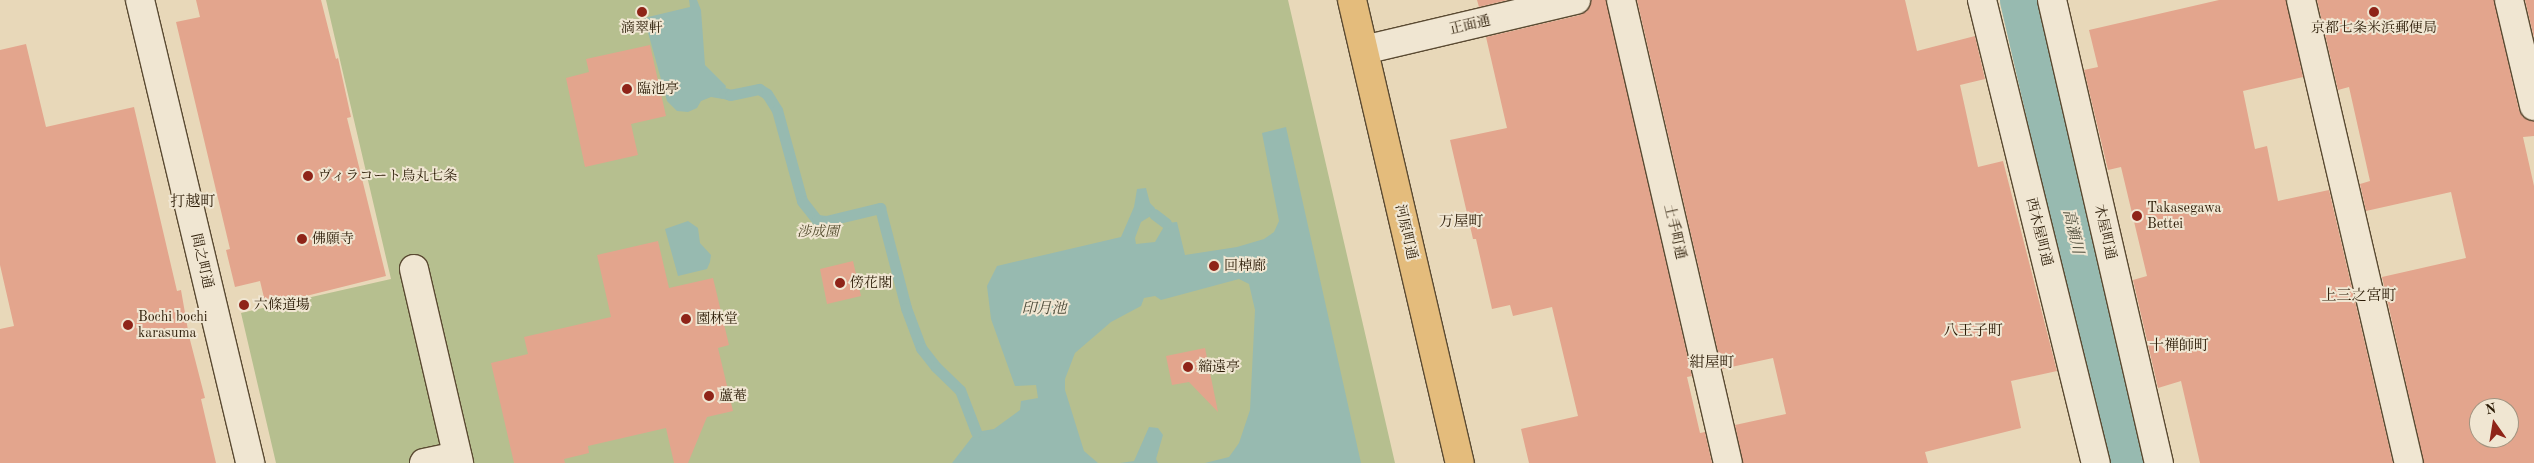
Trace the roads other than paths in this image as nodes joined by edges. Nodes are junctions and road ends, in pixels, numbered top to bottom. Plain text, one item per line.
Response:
1 (140, 0) edge
2 (1352, 0) edge
3 (1576, 0) edge
4 (1621, 0) edge
5 (1982, 0) edge
6 (2052, 0) edge
7 (2301, 0) edge
8 (2509, 0) edge
9 (1364, 50) junction
10 (2534, 106) edge
11 (414, 269) dead end
12 (458, 459) edge
13 (250, 463) edge
14 (424, 463) edge
15 (1460, 463) edge
16 (1728, 463) edge
17 (2096, 463) edge
18 (2158, 463) edge
19 (2410, 463) edge

1 - 13 street, 間之町通
2 - 9 main road, 河原町通
3 - 9 street, 正面通
4 - 16 street, 土手町通
5 - 17 street, 西木屋町通
6 - 18 street, 木屋町通
7 - 19 street
8 - 10 street
9 - 15 main road, 河原町通
11 - 12 street
12 - 14 street

